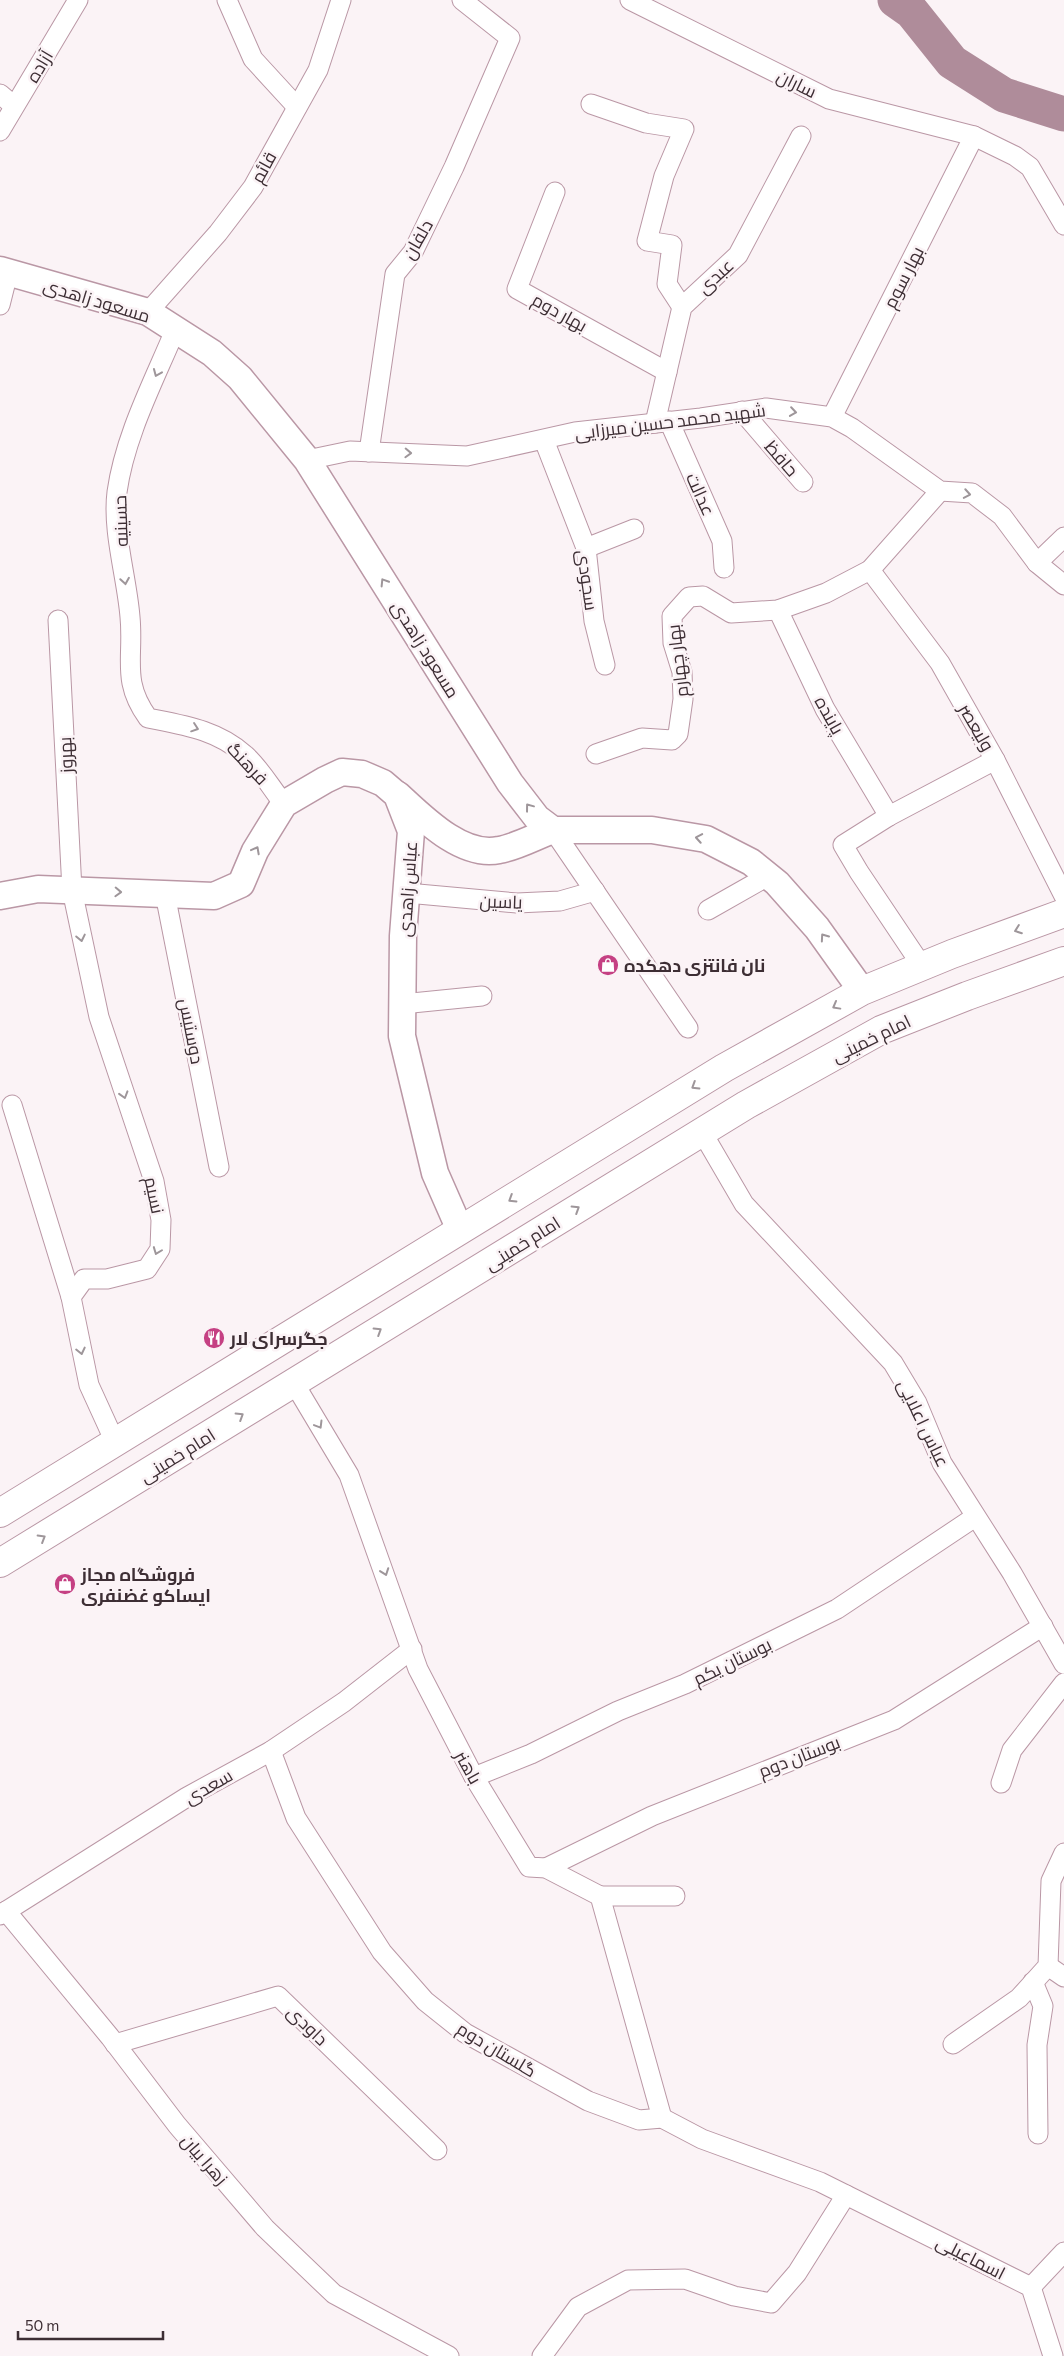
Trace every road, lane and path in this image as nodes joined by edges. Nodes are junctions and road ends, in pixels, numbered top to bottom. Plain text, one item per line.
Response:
1 (78, 0) edge
2 (227, 0) edge
3 (341, 0) edge
4 (462, 0) edge
5 (630, 0) edge
6 (0, 94) edge
7 (591, 104) dead end
8 (14, 106) junction
9 (297, 107) junction
10 (0, 131) edge
11 (801, 136) dead end
12 (974, 136) junction
13 (555, 192) dead end
14 (1064, 225) edge
15 (4, 272) edge
16 (0, 305) edge
17 (682, 307) junction
18 (148, 312) junction
19 (176, 328) junction
20 (667, 372) junction
21 (742, 411) junction
22 (832, 417) junction
23 (662, 422) junction
24 (544, 440) junction
25 (369, 452) junction
26 (307, 460) junction
27 (803, 482) dead end
28 (940, 491) junction
29 (634, 529) dead end
30 (1064, 537) edge
31 (586, 548) junction
32 (1037, 562) junction
33 (724, 568) dead end
34 (870, 570) junction
35 (1064, 585) edge
36 (778, 610) junction
37 (58, 620) dead end
38 (605, 665) dead end
39 (148, 718) joint
40 (596, 754) dead end
41 (995, 760) junction
42 (397, 795) junction
43 (284, 804) junction
44 (889, 816) junction
45 (553, 830) junction
46 (768, 876) junction
47 (72, 890) junction
48 (595, 891) junction
49 (407, 893) junction
50 (165, 894) junction
51 (0, 896) edge
52 (1064, 896) edge
53 (708, 910) dead end
54 (1064, 913) edge
55 (1064, 961) edge
56 (922, 966) junction
57 (862, 991) junction
58 (482, 996) dead end
59 (402, 1004) junction
60 (688, 1028) dead end
61 (12, 1105) dead end
62 (702, 1132) junction
63 (219, 1167) dead end
64 (460, 1230) junction
65 (71, 1297) junction
66 (294, 1383) junction
67 (115, 1442) junction
68 (133, 1482) junction
69 (0, 1513) edge
70 (975, 1517) junction
71 (0, 1563) edge
72 (1043, 1626) junction
73 (412, 1649) junction
74 (1064, 1664) edge
75 (1064, 1683) edge
76 (271, 1751) junction
77 (474, 1777) junction
78 (1001, 1783) dead end
79 (1064, 1853) edge
80 (546, 1868) junction
81 (600, 1896) junction
82 (675, 1896) dead end
83 (3, 1913) edge
84 (1057, 1927) edge
85 (1048, 1966) junction
86 (1064, 1977) edge
87 (1033, 1982) junction
88 (115, 2044) junction
89 (953, 2044) dead end
90 (662, 2118) junction
91 (1038, 2134) dead end
92 (437, 2150) dead end
93 (846, 2195) junction
94 (1064, 2252) edge
95 (1031, 2287) junction
96 (449, 2356) edge
97 (542, 2356) edge
98 (1053, 2356) edge

1 - 8 street, آزاده
2 - 9 street
3 - 9 street, قائم
4 - 25 street, دلفان
5 - 12 street, ساران
6 - 8 street
7 - 17 street
8 - 10 street, آزاده
9 - 18 street, قائم
11 - 17 street, عبدی
12 - 14 street, ساران
12 - 22 street, بهار سوم
13 - 20 street, بهار دوم
15 - 16 street
15 - 18 street, مسعود زاهدی
17 - 20 street, عبدی
18 - 19 street, مسعود زاهدی
19 - 26 street, مسعود زاهدی
19 -> 39 street, حسینیه
20 - 23 street, عبدی
21 -> 22 street, شهید محمد حسین میرزایی
21 - 23 street, شهید محمد حسین میرزایی
21 - 27 street, حافظ
22 - 28 street, شهید محمد حسین میرزایی
23 - 24 street, شهید محمد حسین میرزایی
23 - 33 street, عدالت
25 -> 24 street, شهید محمد حسین میرزایی
24 - 31 street, سجودی
25 - 26 street, شهید محمد حسین میرزایی
45 -> 26 street, مسعود زاهدی
28 -> 32 street
28 - 34 street, بهار چهارم
29 - 31 street
30 - 32 street
31 - 38 street, سجودی
32 - 35 street
34 - 36 street, بهار چهارم
34 - 41 street, ولیعصر
36 - 40 street, بهار چهارم
36 - 44 street, پاینده
37 - 47 street, بهروز
39 -> 43 street, فرهنگ
41 - 44 street
41 - 52 street, ولیعصر
42 - 43 street
42 - 45 street
42 - 49 street, عباس زاهدی
50 -> 43 street
44 - 56 street
46 -> 45 street
45 - 48 street
46 - 53 street
57 -> 46 street
47 -> 50 street
47 - 51 street
47 -> 65 street, نسیم
48 - 49 street, یاسین
48 - 60 street
49 - 59 street, عباس زاهدی
50 - 63 street, دوستیس
54 -> 56 highway
55 - 62 highway, امام خمینی
56 - 57 highway
57 -> 64 highway
58 - 59 street
59 - 64 street, عباس زاهدی
61 - 65 street
66 -> 62 highway, امام خمینی
62 - 70 street, عباس اعلایی
64 - 67 highway
65 -> 67 street
68 -> 66 highway, امام خمینی
66 -> 73 street, باهنر
67 - 68 highway
67 - 69 highway
71 -> 68 highway, امام خمینی
70 - 72 street, عباس اعلایی
70 - 77 street, بوستان یکم
72 - 74 street, عباس اعلایی
72 - 80 street, بوستان دوم
73 - 76 street, سعدی
73 - 77 street, باهنر
75 - 78 street
76 - 83 street, سعدی
76 - 90 street, گلستان دوم
77 - 80 street, باهنر
79 - 84 street
80 - 81 street, باهنر
81 - 82 street
81 - 90 street
83 - 88 street, زهرا بیان
84 - 85 street
85 - 86 street
85 - 87 street
87 - 89 street
87 - 91 street
88 - 92 street, داودی
88 - 96 street, زهرا بیان
90 - 93 street
93 - 95 street, اسماعیلی
93 - 97 street
94 - 95 street
95 - 98 street

